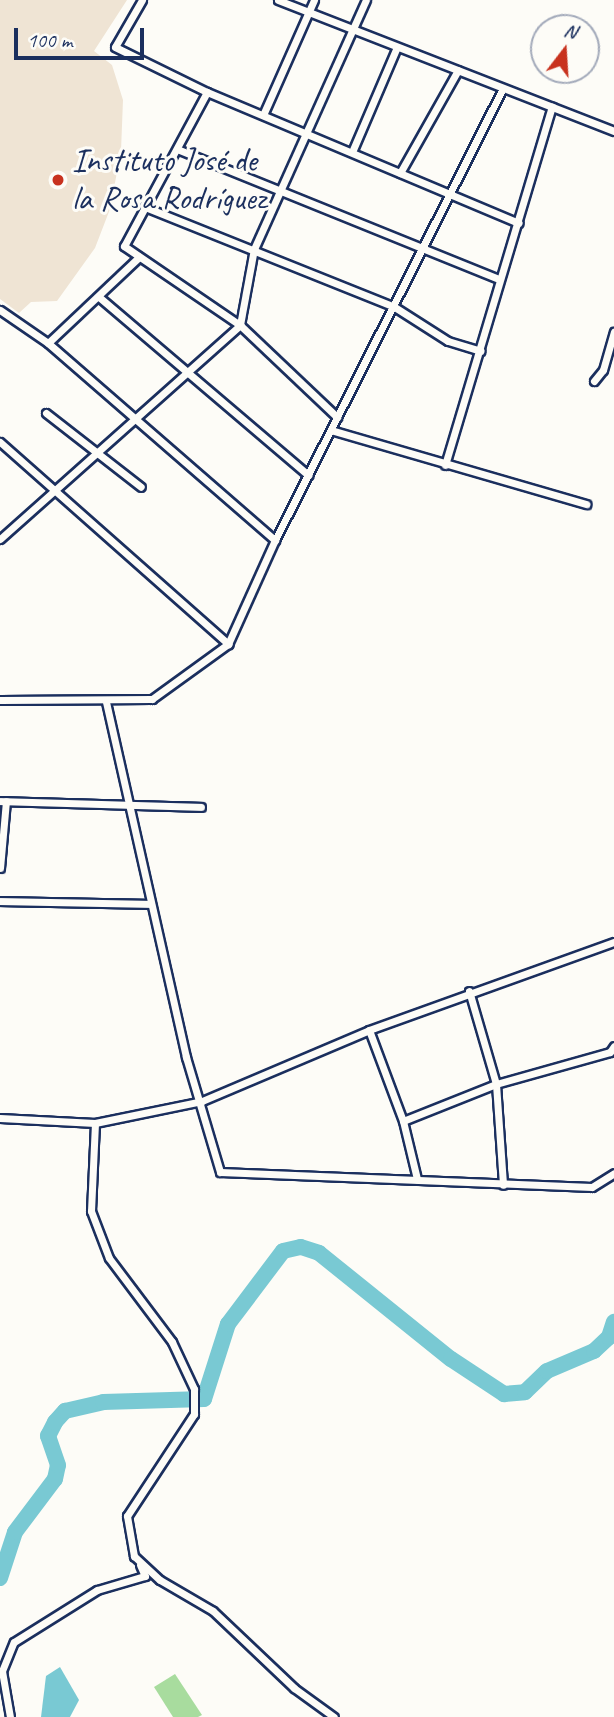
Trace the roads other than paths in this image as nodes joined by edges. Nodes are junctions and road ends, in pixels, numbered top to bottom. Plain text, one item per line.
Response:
1 (142, 0) edge
2 (278, 0) edge
3 (314, 0) edge
4 (366, 0) edge
5 (308, 12) junction
6 (351, 29) junction
7 (397, 47) junction
8 (458, 70) junction
9 (503, 88) junction
10 (207, 92) junction
11 (552, 107) junction
12 (263, 115) junction
13 (614, 131) edge
14 (307, 134) junction
15 (177, 149) junction
16 (352, 152) junction
17 (400, 173) junction
18 (281, 190) junction
19 (450, 194) junction
20 (145, 207) junction
21 (519, 223) junction
22 (254, 249) junction
23 (419, 249) junction
24 (139, 257) junction
25 (499, 279) junction
26 (99, 297) junction
27 (393, 306) junction
28 (0, 310) edge
29 (240, 326) junction
30 (614, 332) edge
31 (48, 343) junction
32 (481, 351) junction
33 (190, 374) junction
34 (594, 381) dead end
35 (47, 413) dead end
36 (337, 417) junction
37 (138, 419) junction
38 (331, 430) junction
39 (0, 442) edge
40 (98, 454) junction
41 (445, 465) junction
42 (308, 475) junction
43 (141, 487) dead end
44 (56, 491) junction
45 (586, 504) dead end
46 (0, 540) edge
47 (275, 540) junction
48 (228, 644) junction
49 (0, 700) edge
50 (106, 702) junction
51 (3, 801) edge
52 (129, 805) junction
53 (201, 807) dead end
54 (0, 868) edge
55 (0, 901) edge
56 (151, 904) junction
57 (613, 945) edge
58 (469, 991) junction
59 (369, 1030) junction
60 (613, 1052) edge
61 (496, 1084) junction
62 (202, 1101) junction
63 (0, 1118) edge
64 (403, 1121) junction
65 (95, 1122) junction
66 (614, 1173) edge
67 (416, 1180) junction
68 (503, 1185) junction
69 (134, 1556) junction
70 (10, 1717) edge
71 (334, 1717) edge

1 - 10 street
2 - 5 street
3 - 5 street
4 - 6 street
5 - 6 street
5 - 12 street
6 - 7 street
6 - 14 street
7 - 8 street
7 - 16 street
8 - 9 street
8 - 17 street
9 - 11 street
9 - 19 street
10 - 12 street
10 - 15 street
11 - 13 street
11 - 21 street
12 - 14 street
14 - 16 street
14 - 18 street
15 - 18 street
15 - 20 street
16 - 17 street
17 - 19 street
18 - 22 street
18 - 23 street
19 - 21 street
19 - 23 street
20 - 22 street
20 - 24 street
21 - 25 street
22 - 27 street
22 - 29 street
23 - 25 street
23 - 27 street
24 - 26 street
24 - 29 street
25 - 32 street
26 - 31 street
26 - 33 street
27 - 32 street
27 - 36 street
28 - 31 street
29 - 33 street
29 - 36 street
30 - 34 street
31 - 37 street
32 - 41 street
33 - 37 street
33 - 42 street
35 - 40 street
36 - 38 street
37 - 40 street
37 - 47 street
38 - 41 street
38 - 42 street
39 - 44 street
40 - 43 street
40 - 44 street
41 - 45 street
42 - 47 street
44 - 46 street
44 - 48 street
47 - 48 street
48 - 50 street
49 - 50 street
50 - 52 street
51 - 52 street
51 - 54 street
52 - 53 street
52 - 56 street
55 - 56 street
56 - 62 street
57 - 58 street
58 - 59 street
58 - 61 street
59 - 62 street
59 - 64 street
60 - 61 street
61 - 64 street
61 - 68 street
62 - 65 street
62 - 67 street
63 - 65 street
64 - 67 street
65 - 69 street
66 - 68 street
67 - 68 street
69 - 70 street
69 - 71 street

